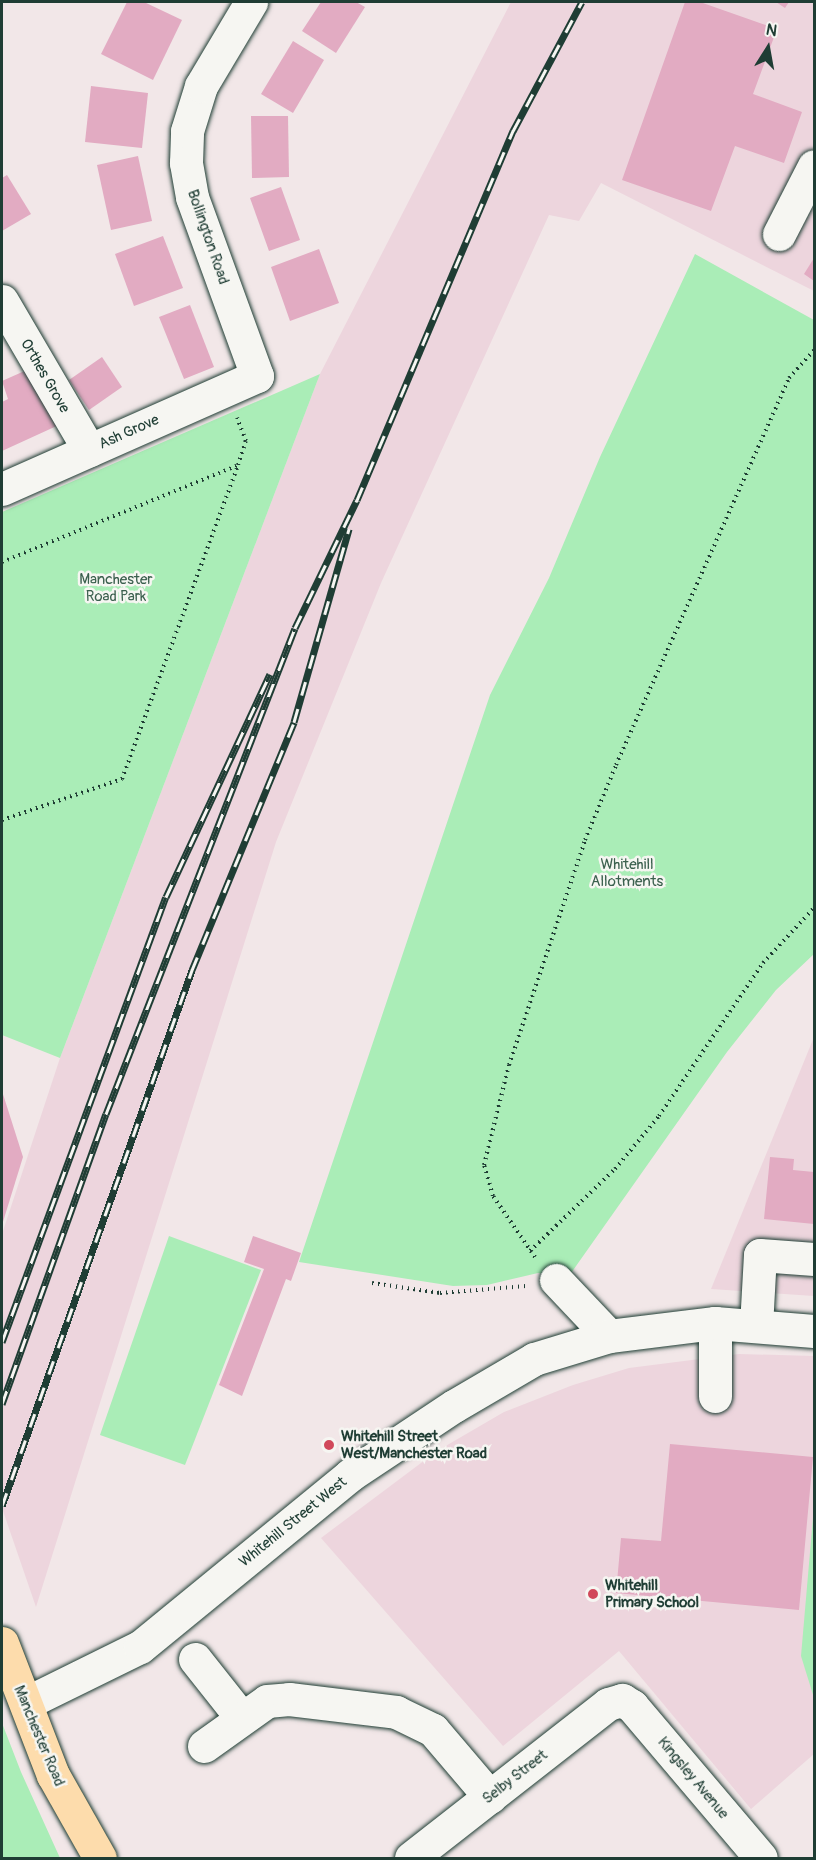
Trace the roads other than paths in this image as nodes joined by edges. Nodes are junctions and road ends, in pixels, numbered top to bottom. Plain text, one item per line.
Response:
1 (251, 2) edge
2 (814, 166) edge
3 (778, 234) dead end
4 (2, 301) edge
5 (257, 376) joint
6 (89, 450) junction
7 (2, 489) edge
8 (814, 1259) edge
9 (556, 1280) road end
10 (715, 1323) junction
11 (756, 1326) junction
12 (814, 1331) edge
13 (609, 1336) junction
14 (715, 1396) dead end
15 (4, 1651) edge
16 (195, 1659) dead end
17 (622, 1700) joint
18 (26, 1703) junction
19 (241, 1718) junction
20 (204, 1746) dead end
21 (489, 1797) junction
22 (420, 1856) edge
23 (100, 1858) edge
24 (761, 1858) edge

1 - 5 street, Bollington Road
2 - 3 street
4 - 6 street, Orthes Grove
5 - 6 street, Ash Grove
6 - 7 street, Ash Grove
8 - 11 street
9 - 13 street
10 - 11 street, Whitehill Street West
10 - 13 street, Whitehill Street West
10 - 14 street
11 - 12 street, Whitehill Street West
13 - 18 street, Whitehill Street West
15 - 18 main road, Manchester Road
16 - 19 street
17 - 21 street, Selby Street
17 - 24 street, Kingsley Avenue
18 - 23 main road, Manchester Road
19 - 20 street
19 - 21 street
21 - 22 street, Selby Street

